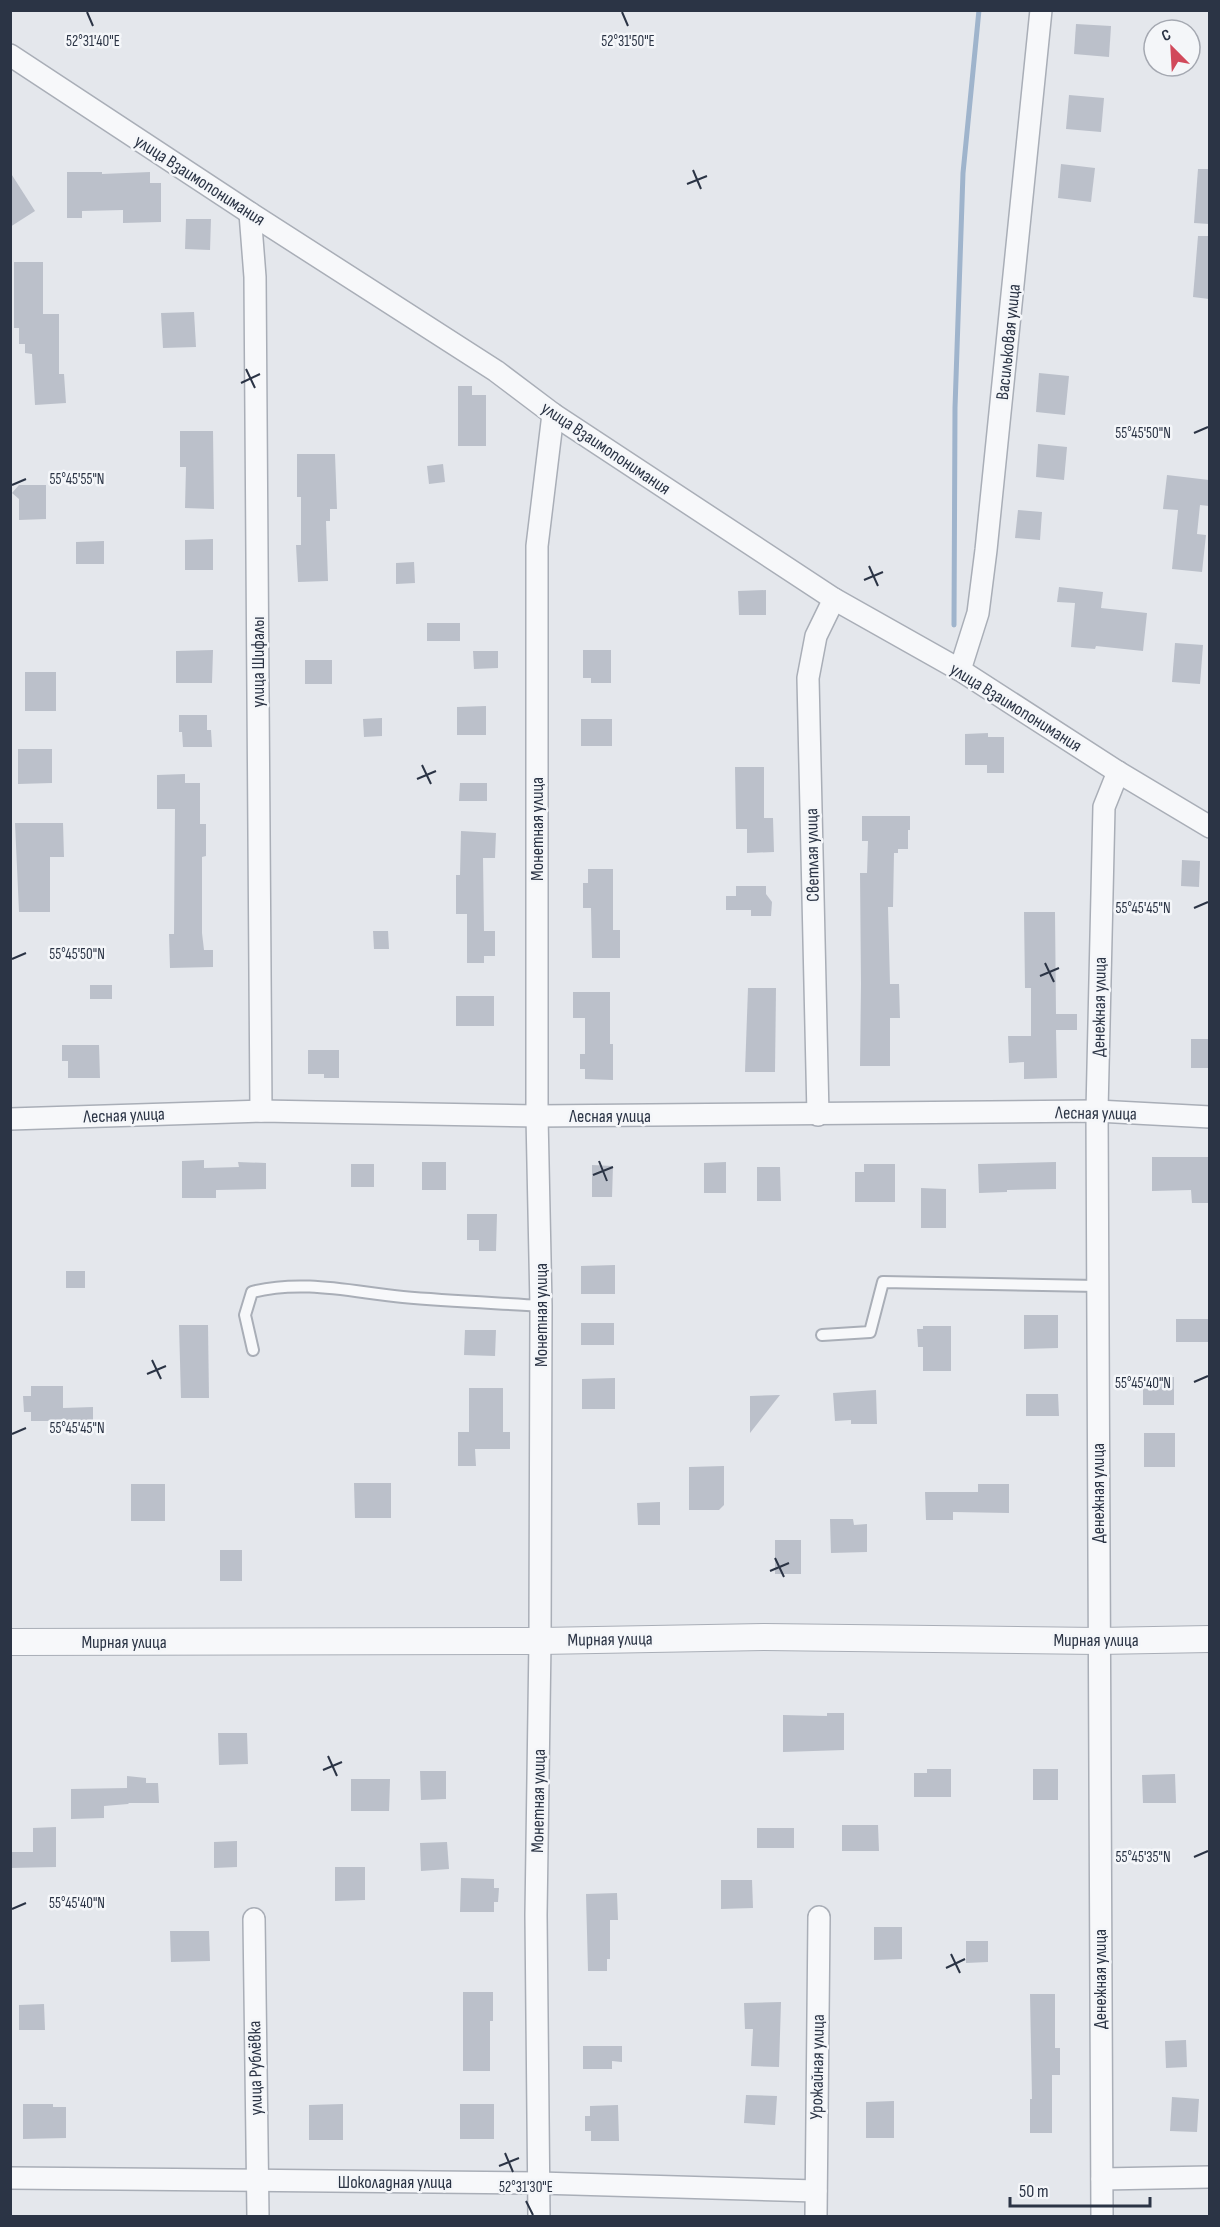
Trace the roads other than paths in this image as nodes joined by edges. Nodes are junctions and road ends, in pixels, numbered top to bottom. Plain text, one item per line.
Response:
1 (1041, 10) edge
2 (10, 55) edge
3 (250, 213) junction
4 (553, 414) junction
5 (834, 599) junction
6 (960, 670) junction
7 (1118, 772) junction
8 (1208, 821) edge
9 (261, 1111) junction
10 (1097, 1111) junction
11 (818, 1115) junction
12 (537, 1116) junction
13 (1209, 1117) edge
14 (10, 1119) edge
15 (1097, 1286) junction
16 (541, 1306) junction
17 (822, 1335) dead end
18 (253, 1350) dead end
19 (1209, 1639) edge
20 (540, 1641) junction
21 (1098, 1641) junction
22 (10, 1642) edge
23 (819, 1917) dead end
24 (254, 1919) dead end
25 (1209, 2177) edge
26 (10, 2178) edge
27 (1101, 2179) junction
28 (257, 2181) junction
29 (539, 2183) junction
30 (816, 2191) junction
31 (258, 2217) edge
32 (539, 2217) edge
33 (816, 2217) edge
34 (1102, 2217) edge

1 - 6 street, Васильковая улица
2 - 3 street, улица Взаимопонимания
3 - 4 street, улица Взаимопонимания
3 - 9 street, улица Шифалы
4 - 5 street, улица Взаимопонимания
4 - 12 street, Монетная улица
5 - 6 street, улица Взаимопонимания
5 - 11 street, Светлая улица
6 - 7 street, улица Взаимопонимания
7 - 8 street, улица Взаимопонимания
7 - 10 street, Денежная улица
9 - 12 street, Лесная улица
9 - 14 street, Лесная улица
10 - 11 street, Лесная улица
10 - 13 street, Лесная улица
10 - 15 street, Денежная улица
11 - 12 street, Лесная улица
12 - 16 street, Монетная улица
15 - 17 lane
15 - 21 street, Денежная улица
16 - 18 lane
16 - 20 street, Монетная улица
19 - 21 street, Мирная улица
20 - 21 street, Мирная улица
20 - 22 street, Мирная улица
20 - 29 street, Монетная улица
21 - 27 street, Денежная улица
23 - 30 street, Урожайная улица
24 - 28 street, улица Рублёвка
25 - 27 street
26 - 28 street, Шоколадная улица
27 - 34 street, Денежная улица
28 - 29 street, Шоколадная улица
28 - 31 street, улица Рублёвка
29 - 30 street, Шоколадная улица
29 - 32 street, Монетная улица
30 - 33 street, Урожайная улица

